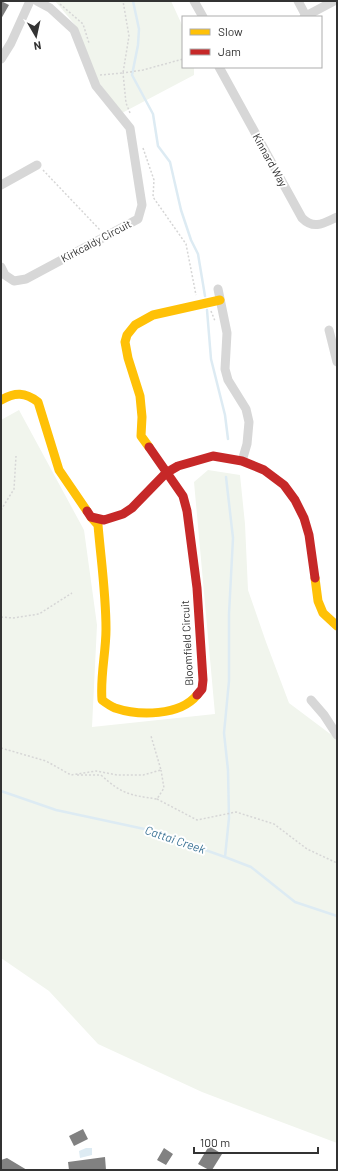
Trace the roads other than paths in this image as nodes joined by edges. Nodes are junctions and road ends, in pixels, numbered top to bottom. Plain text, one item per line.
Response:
1 (30, 1) edge
2 (37, 1) edge
3 (194, 1) edge
4 (298, 1) edge
5 (334, 1) edge
6 (202, 16) edge
7 (305, 16) edge
8 (1, 59) edge
9 (220, 68) edge
10 (38, 165) road end
11 (1, 185) edge
12 (337, 216) edge
13 (1, 267) edge
14 (218, 289) dead end
15 (220, 300) junction
16 (329, 330) dead end
17 (337, 362) edge
18 (1, 400) edge
19 (242, 461) junction
20 (166, 473) junction
21 (91, 517) junction
22 (337, 626) edge
23 (311, 700) dead end
24 (337, 734) edge

1 - 8 street
2 - 13 street, Kirkcaldy Circuit
3 - 6 street
4 - 7 street
5 - 7 street
9 - 12 street, Kinnard Way
10 - 11 street
14 - 15 street
15 - 19 street
15 - 20 street
16 - 17 street
18 - 21 street
19 - 20 street
19 - 22 street
20 - 21 street
20 - 21 street, Bloomfield Circuit
23 - 24 street

